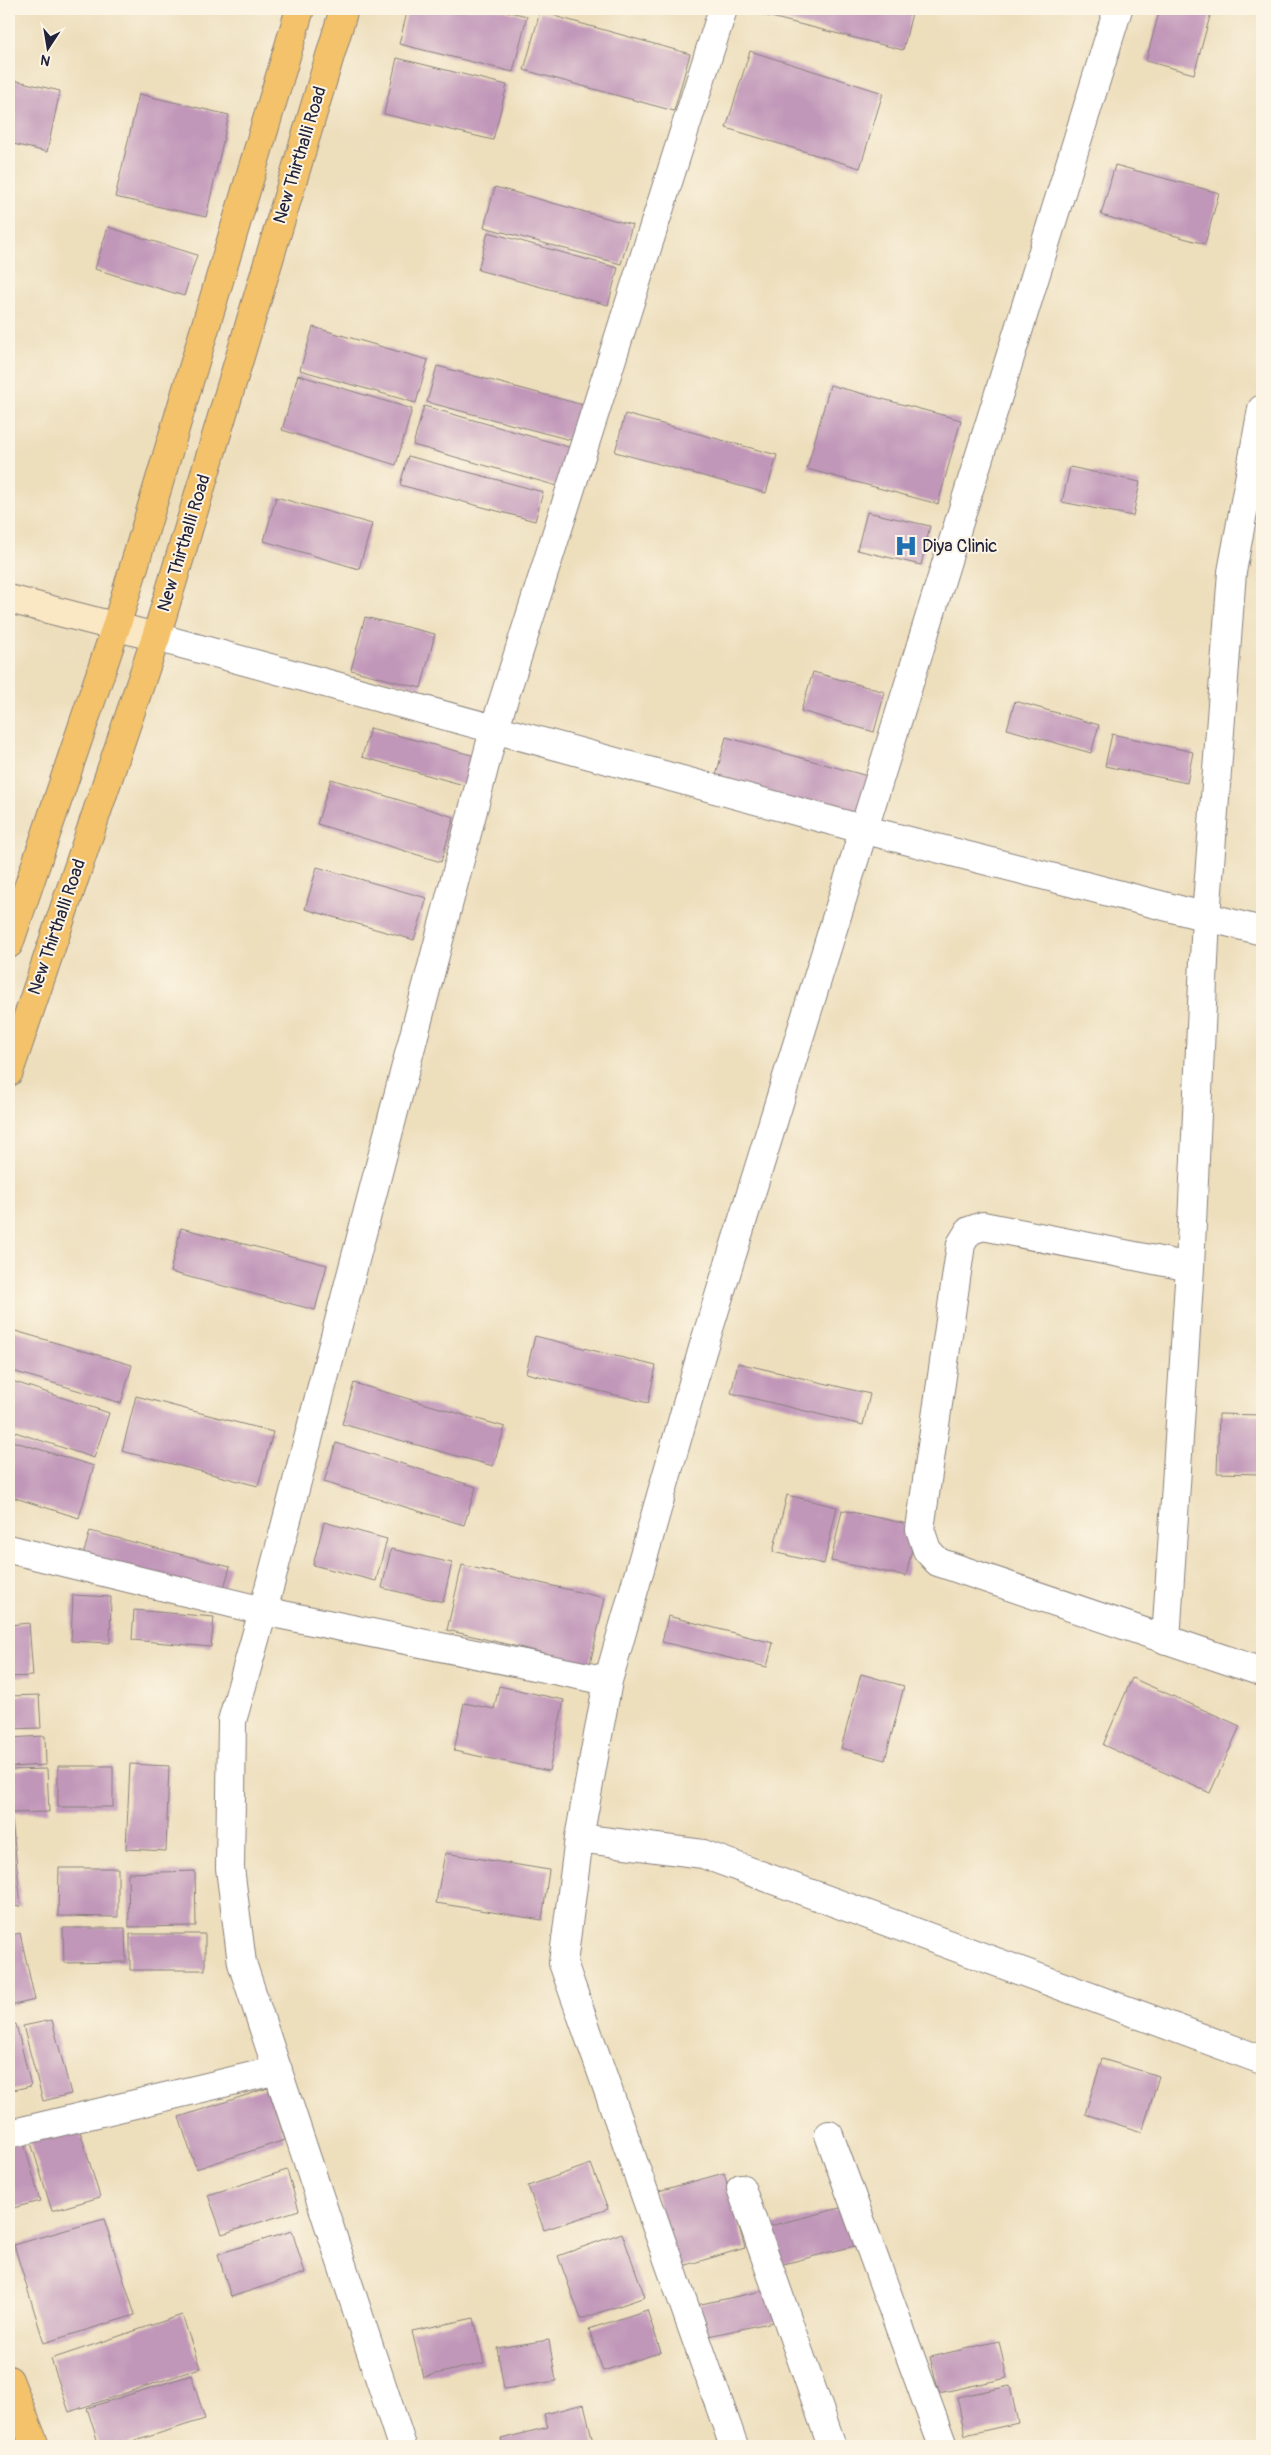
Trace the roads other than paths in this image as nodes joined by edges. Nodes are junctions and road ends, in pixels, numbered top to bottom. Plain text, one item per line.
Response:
1 (300, 9) edge
2 (344, 9) edge
3 (723, 9) edge
4 (1118, 9) edge
5 (1262, 409) edge
6 (9, 599) edge
7 (116, 627) junction
8 (156, 637) junction
9 (494, 730) junction
10 (862, 829) junction
11 (1206, 917) junction
12 (1262, 931) edge
13 (9, 944) edge
14 (9, 1072) edge
15 (1190, 1267) junction
16 (9, 1549) edge
17 (263, 1611) junction
18 (1166, 1640) junction
19 (1262, 1672) edge
20 (608, 1681) junction
21 (579, 1838) junction
22 (1262, 2060) edge
23 (278, 2070) junction
24 (9, 2134) edge
25 (829, 2134) dead end
26 (741, 2188) dead end
27 (9, 2380) edge
28 (35, 2446) edge
29 (402, 2446) edge
30 (734, 2446) edge
31 (832, 2446) edge
32 (943, 2446) edge

1 - 7 highway
2 - 8 highway, New Thirthalli Road
3 - 9 street
4 - 10 street
5 - 11 street
6 - 7 street
7 - 8 street
7 - 13 highway
8 - 9 street
8 - 14 highway, New Thirthalli Road
9 - 10 street
9 - 17 street
10 - 11 street
10 - 20 street
11 - 12 street
11 - 15 street
15 - 18 street
15 - 18 street
16 - 17 street
17 - 20 street
17 - 23 street
18 - 19 street
20 - 21 street
21 - 22 street
21 - 30 street
23 - 24 street
23 - 29 street
25 - 32 street
26 - 31 street
27 - 28 highway

